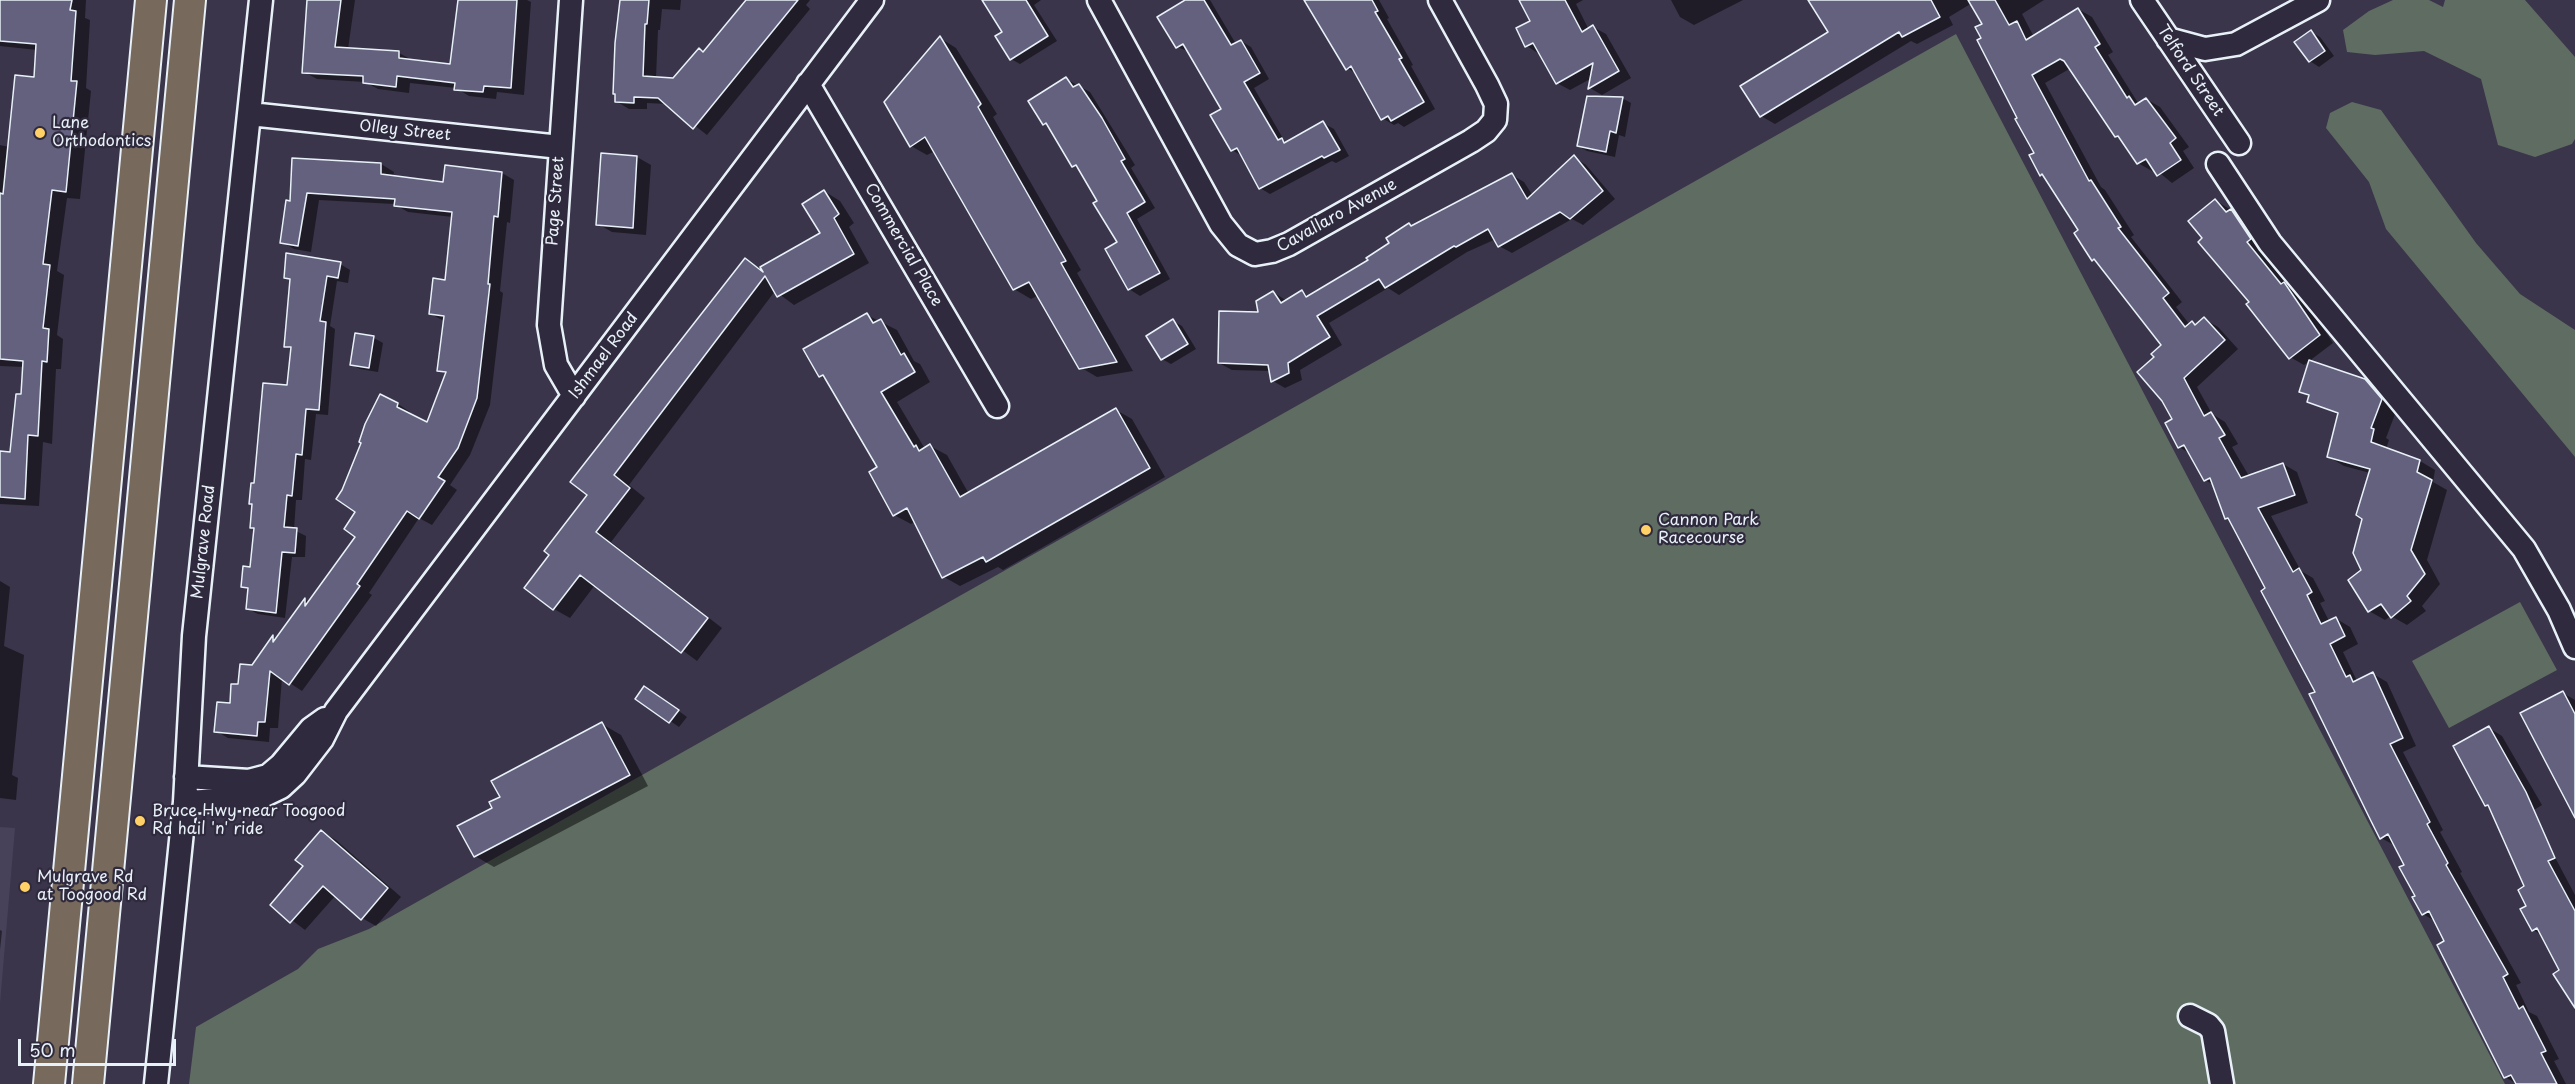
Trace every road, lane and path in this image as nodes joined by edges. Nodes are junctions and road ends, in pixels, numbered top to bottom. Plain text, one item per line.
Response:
1 (151, 0) edge
2 (190, 0) edge
3 (261, 0) edge
4 (571, 0) edge
5 (872, 0) edge
6 (1100, 0) edge
7 (1440, 0) edge
8 (2142, 0) edge
9 (2318, 0) edge
10 (2168, 39) junction
11 (808, 84) junction
12 (250, 114) junction
13 (2239, 142) dead end
14 (560, 147) junction
15 (2218, 164) dead end
16 (574, 396) junction
17 (997, 406) dead end
18 (2575, 647) edge
19 (336, 711) junction
20 (186, 777) junction
21 (185, 802) junction
22 (2190, 1016) dead end
23 (49, 1084) edge
24 (88, 1084) edge
25 (156, 1084) edge
26 (2223, 1084) edge

1 - 23 main road
2 - 24 main road
3 - 12 street, Mulgrave Road
4 - 14 street, Page Street
5 - 11 street, Ishmael Road
6 - 7 street, Cavallaro Avenue
8 - 10 street, Telford Street
9 - 10 street
10 - 13 street, Telford Street
11 - 16 street, Ishmael Road
11 - 17 street, Commercial Place
12 - 14 street, Olley Street
12 - 20 street, Mulgrave Road
14 - 16 street, Page Street
15 - 18 street
16 - 19 street, Ishmael Road
19 - 20 street, Ishmael Road
19 - 21 street, Ishmael Road
20 - 21 street, Mulgrave Road
21 - 25 street, Mulgrave Road
22 - 26 street

